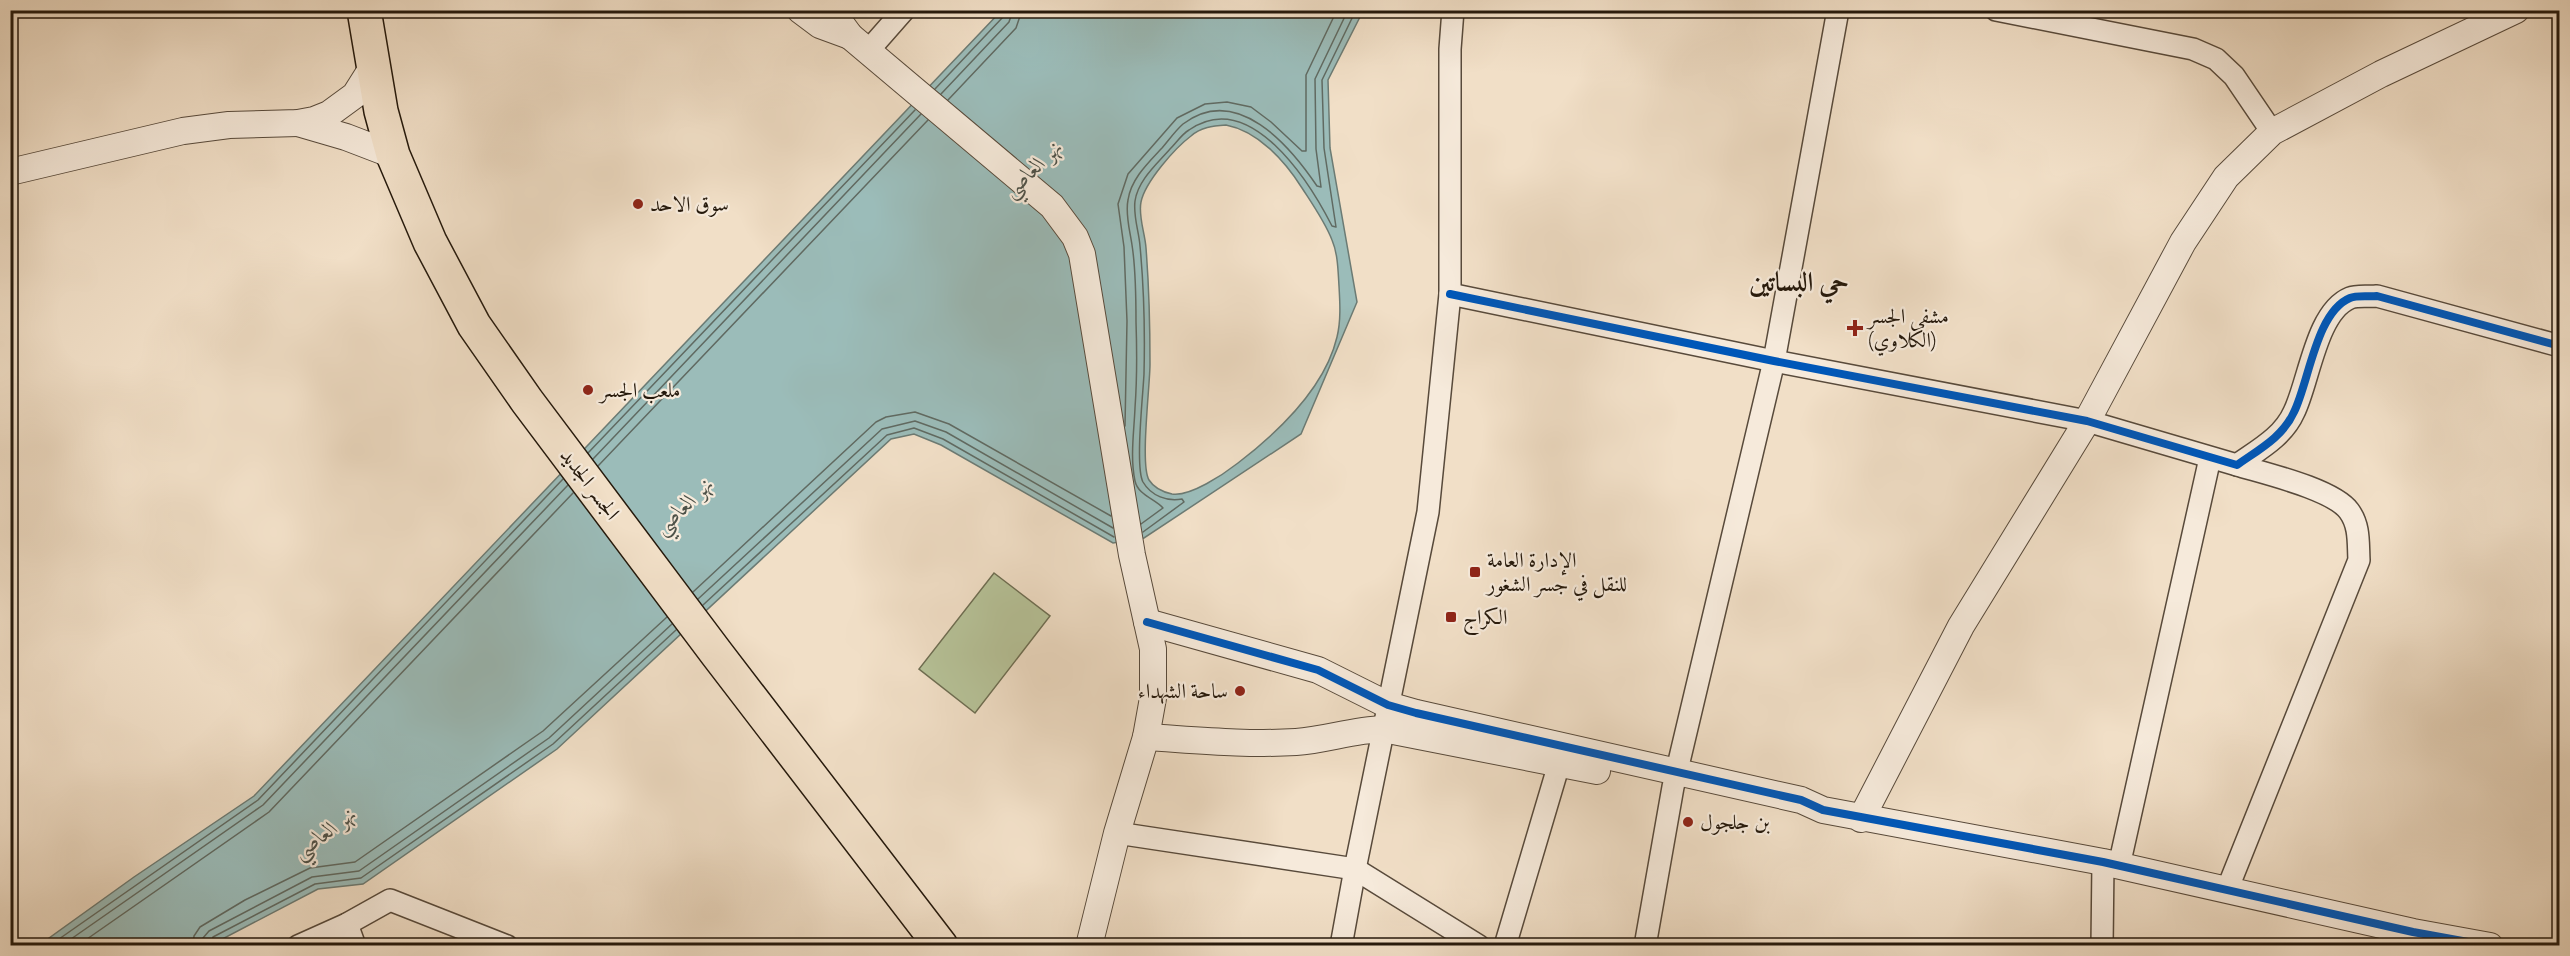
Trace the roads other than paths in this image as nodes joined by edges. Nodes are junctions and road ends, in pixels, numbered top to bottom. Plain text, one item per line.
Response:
1 (364, 10) edge
2 (800, 10) edge
3 (831, 10) edge
4 (904, 10) edge
5 (1453, 10) edge
6 (1838, 10) edge
7 (1996, 10) edge
8 (2516, 10) edge
9 (859, 44) junction
10 (372, 68) junction
11 (298, 123) junction
12 (2272, 132) junction
13 (393, 155) junction
14 (10, 172) edge
15 (1450, 294) junction
16 (2559, 346) edge
17 (1774, 361) junction
18 (2087, 421) junction
19 (2210, 458) junction
20 (2237, 465) junction
21 (1147, 622) junction
22 (1385, 717) junction
23 (1146, 737) junction
24 (1559, 764) junction
25 (1675, 779) junction
26 (1861, 819) junction
27 (1117, 833) junction
28 (2111, 864) junction
29 (1354, 869) junction
30 (2227, 890) junction
31 (347, 924) junction
32 (298, 945) edge
33 (355, 945) edge
34 (507, 945) edge
35 (941, 945) edge
36 (1089, 945) edge
37 (1341, 945) edge
38 (1479, 945) edge
39 (1505, 945) edge
40 (1645, 945) edge
41 (2102, 945) edge
42 (2490, 945) edge

1 - 10 main road, الجسر الجديد
2 - 9 street
3 - 9 street
4 - 9 street
5 - 15 street
6 - 17 street
7 - 12 street
8 - 12 street
9 - 21 street
10 - 11 street
10 - 13 main road, الجسر الجديد
11 - 13 street
11 - 14 street
12 - 18 street
13 - 35 main road, الجسر الجديد
15 - 17 street
15 - 22 street
16 - 20 street
17 - 18 street
17 - 25 street
18 - 19 street
18 - 26 street
19 - 20 street
19 - 28 street
20 - 30 street
21 - 22 street
21 - 23 street
22 - 23 street
22 - 24 street
22 - 25 street
22 - 29 street
23 - 27 street
24 - 25 street
24 - 39 street
25 - 26 street
25 - 40 street
26 - 28 street
27 - 29 street
27 - 36 street
28 - 30 street
28 - 41 street
29 - 37 street
29 - 38 street
30 - 42 street
31 - 32 street
31 - 33 street
31 - 34 street

